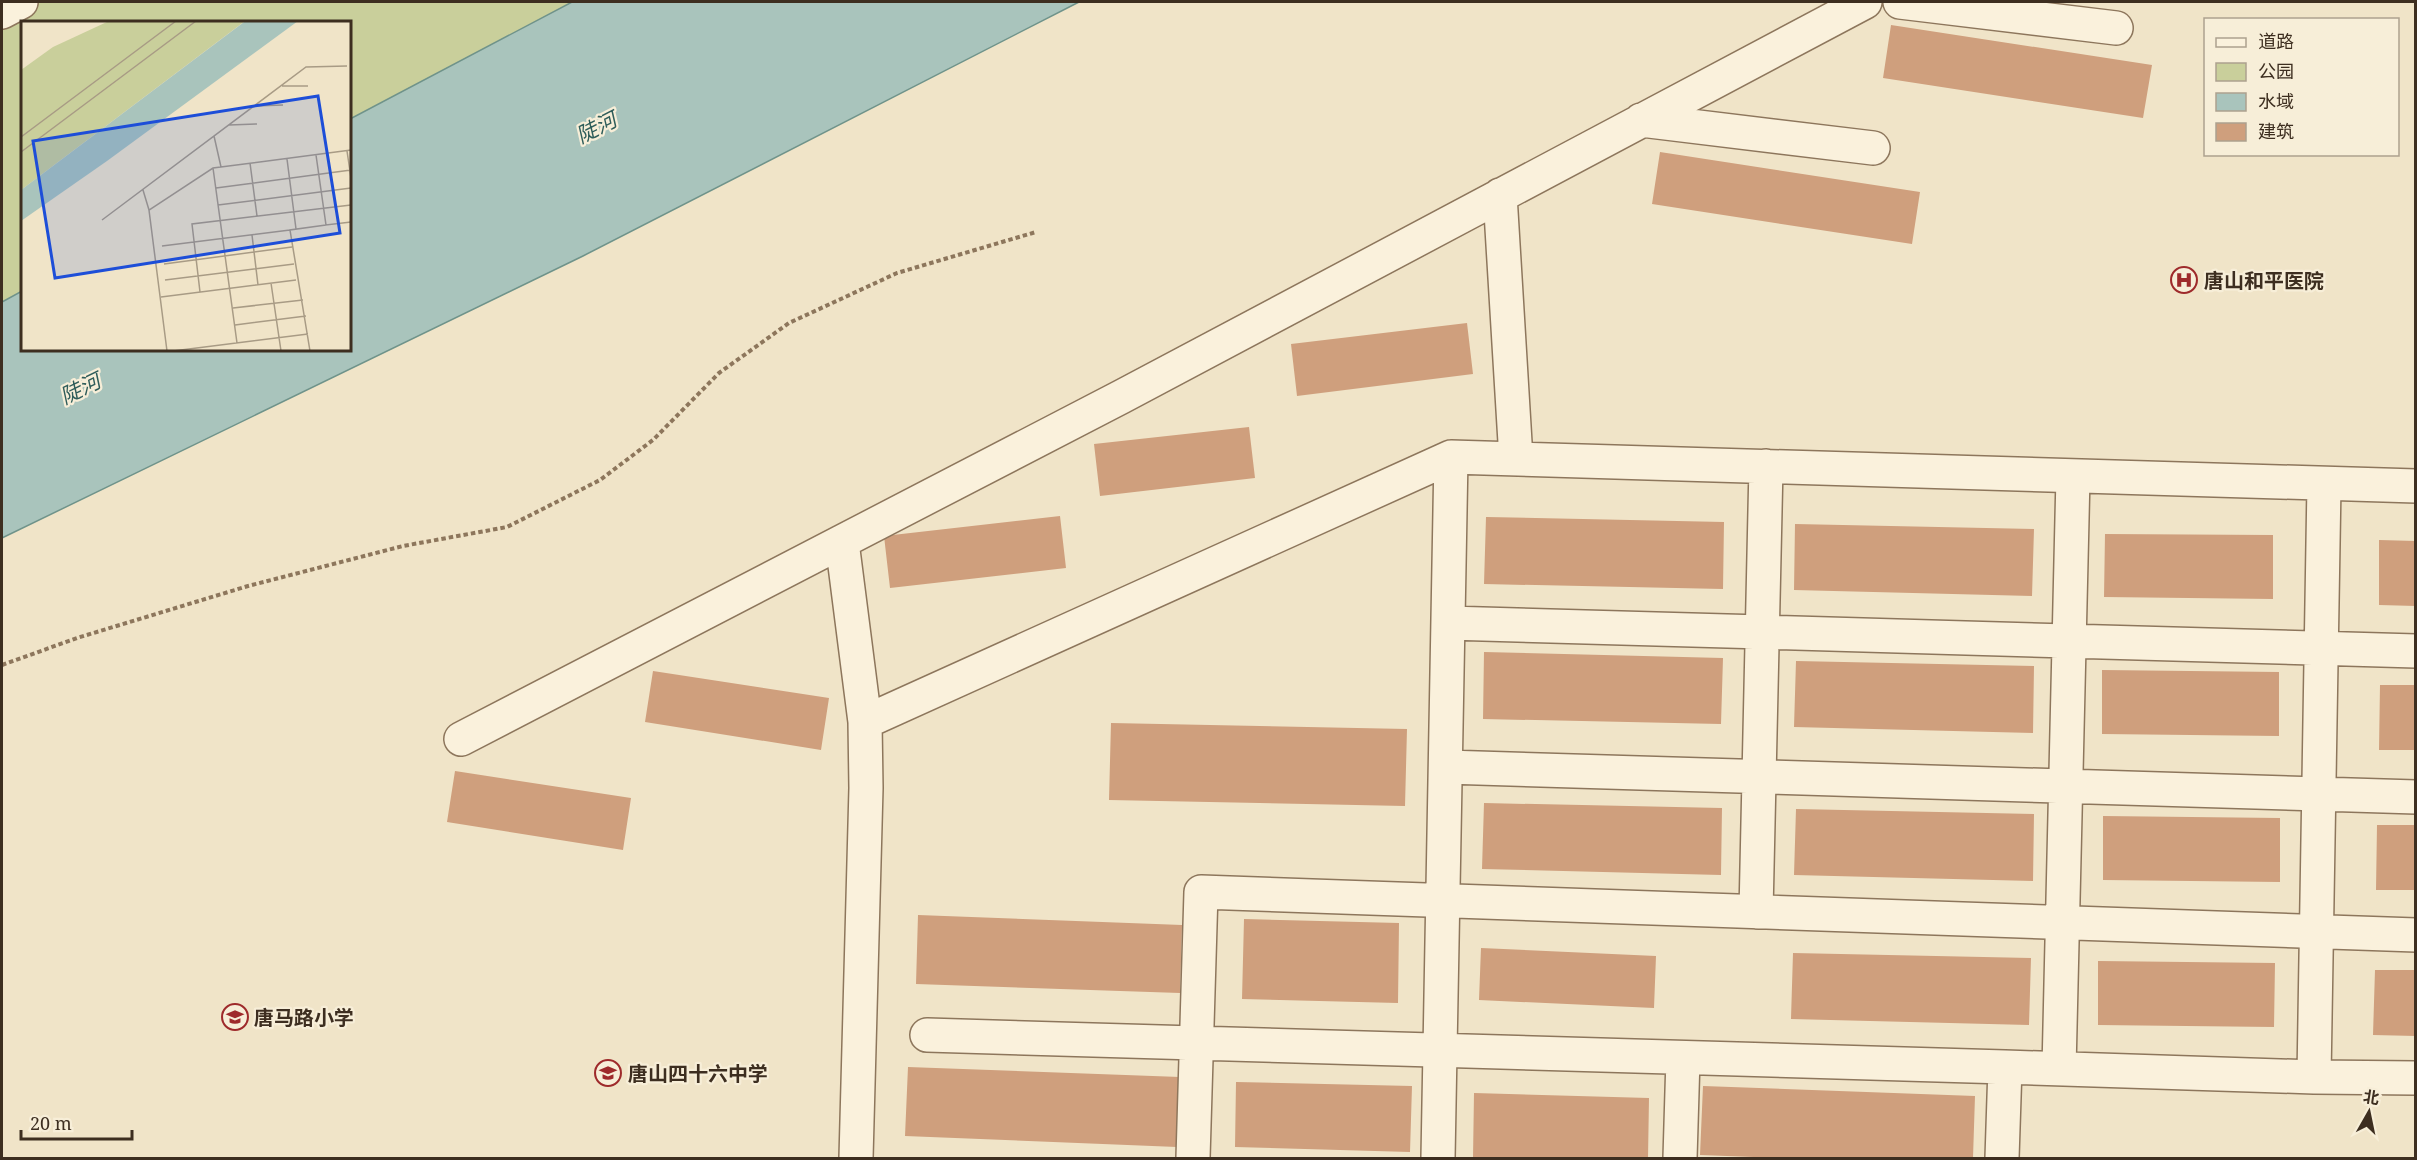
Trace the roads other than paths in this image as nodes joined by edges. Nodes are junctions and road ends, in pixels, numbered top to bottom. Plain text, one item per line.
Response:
1 (21, 2) edge
2 (1866, 2) edge
3 (1900, 2) edge
4 (2, 12) edge
5 (2116, 28) dead end
6 (1641, 120) junction
7 (1873, 147) dead end
8 (1500, 195) junction
9 (1451, 457) junction
10 (1516, 459) junction
11 (1767, 466) junction
12 (2073, 476) junction
13 (2324, 484) junction
14 (2415, 486) edge
15 (842, 542) junction
16 (1448, 623) junction
17 (1762, 632) junction
18 (2069, 641) junction
19 (2321, 648) junction
20 (2415, 651) edge
21 (865, 722) junction
22 (461, 739) dead end
23 (1446, 767) junction
24 (1759, 776) junction
25 (2066, 786) junction
26 (2319, 794) junction
27 (2415, 797) edge
28 (1443, 900) junction
29 (1756, 912) junction
30 (2063, 923) junction
31 (2317, 931) junction
32 (2415, 935) edge
33 (927, 1035) dead end
34 (1196, 1043) junction
35 (1441, 1050) junction
36 (1683, 1058) junction
37 (2005, 1067) junction
38 (2059, 1069) junction
39 (2314, 1077) junction
40 (2415, 1078) edge
41 (856, 1158) edge
42 (1193, 1158) edge
43 (1438, 1158) edge
44 (1680, 1158) edge
45 (2002, 1158) edge

1 - 4 street
2 - 6 street
3 - 5 street
6 - 7 street
6 - 8 street
8 - 10 street
8 - 15 street
9 - 10 street
9 - 16 street
9 - 21 street
10 - 11 street
11 - 12 street
11 - 17 street
12 - 13 street
12 - 18 street
13 - 14 street
13 - 19 street
15 - 21 street
15 - 22 street
16 - 17 street
16 - 23 street
17 - 18 street
17 - 24 street
18 - 19 street
18 - 25 street
19 - 20 street
19 - 26 street
21 - 41 street
23 - 24 street
23 - 28 street
24 - 25 street
24 - 29 street
25 - 26 street
25 - 30 street
26 - 27 street
26 - 31 street
28 - 29 street
28 - 34 street
28 - 35 street
29 - 30 street
30 - 31 street
30 - 38 street
31 - 32 street
31 - 39 street
33 - 34 street
34 - 35 street
34 - 42 street
35 - 36 street
35 - 43 street
36 - 37 street
36 - 44 street
37 - 38 street
37 - 45 street
38 - 39 street
39 - 40 street

